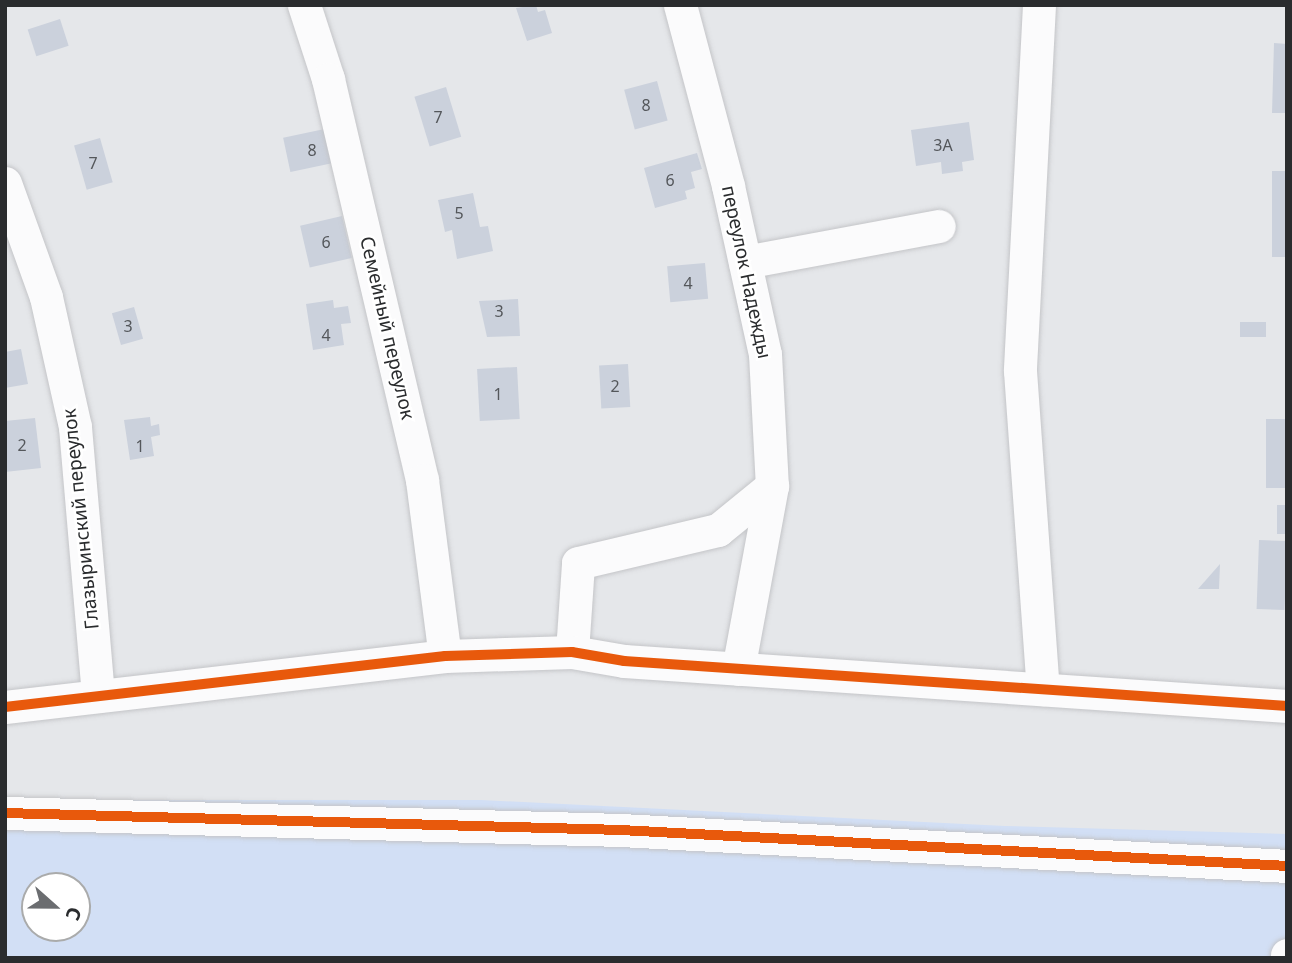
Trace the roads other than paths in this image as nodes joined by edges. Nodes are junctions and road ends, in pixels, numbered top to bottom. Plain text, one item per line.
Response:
1 (304, 5) edge
2 (680, 5) edge
3 (1039, 5) edge
4 (5, 183) edge
5 (939, 226) dead end
6 (745, 262) junction
7 (772, 486) junction
8 (572, 652) junction
9 (445, 656) junction
10 (738, 668) junction
11 (1044, 689) junction
12 (98, 696) junction
13 (1287, 706) edge
14 (5, 707) edge
15 (5, 813) edge
16 (1287, 866) edge

1 - 9 street, Семейный переулок
2 - 6 street, переулок Надежды
3 - 11 street
4 - 12 street, Глазыринский переулок
5 - 6 street
6 - 7 street, переулок Надежды
7 - 8 street
7 - 10 street, переулок Надежды
8 - 9 street
8 - 10 street
9 - 12 street
10 - 11 street
11 - 13 street
12 - 14 street
15 - 16 street

